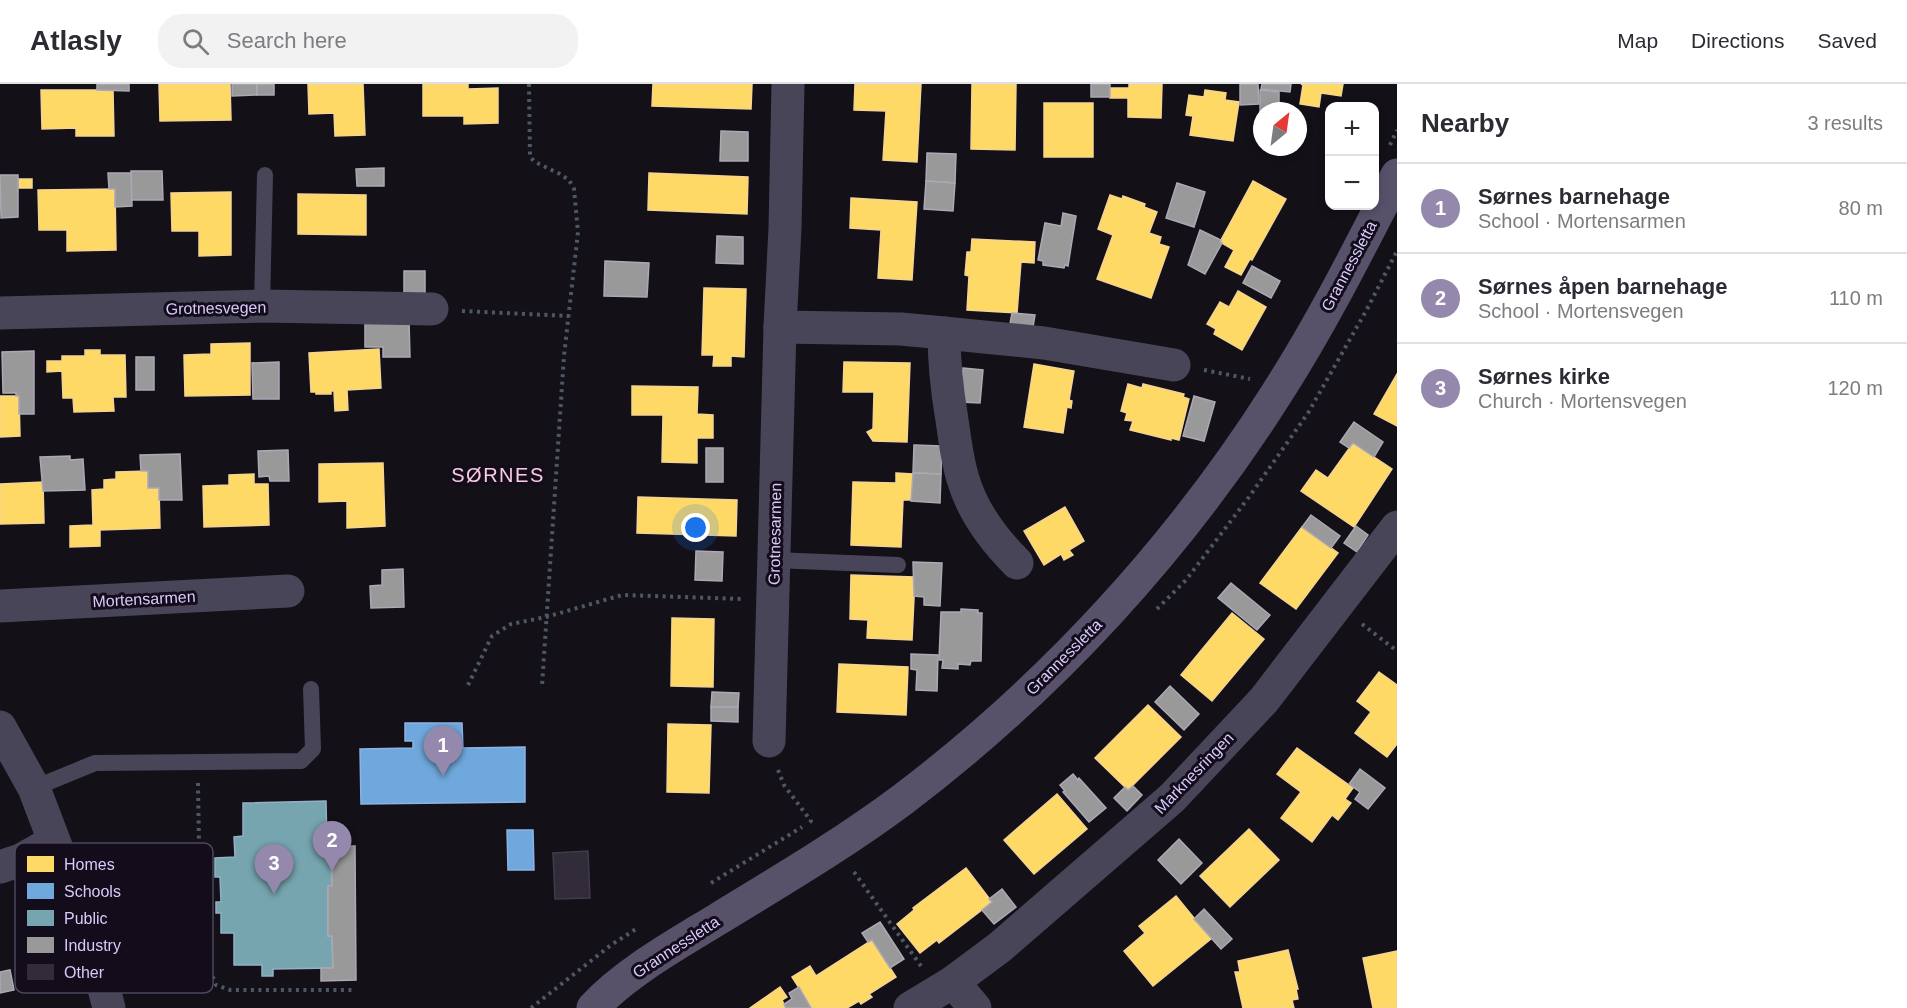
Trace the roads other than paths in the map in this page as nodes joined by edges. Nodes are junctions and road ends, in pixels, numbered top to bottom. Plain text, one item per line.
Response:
1 (788, 84) edge
2 (265, 175) dead end
3 (1397, 175) edge
4 (262, 306) junction
5 (432, 309) road end
6 (0, 314) edge
7 (780, 327) junction
8 (944, 333) junction
9 (1174, 365) road end
10 (1397, 527) edge
11 (774, 560) junction
12 (1017, 563) dead end
13 (898, 565) dead end
14 (288, 591) dead end
15 (0, 606) edge
16 (311, 689) dead end
17 (0, 727) edge
18 (769, 741) road end
19 (34, 788) junction
20 (53, 842) edge
21 (15, 862) edge
22 (0, 867) edge
23 (946, 986) junction
24 (105, 993) edge
25 (109, 1008) edge
26 (593, 1008) edge
27 (910, 1008) edge
28 (975, 1008) edge

1 - 7 street, Grotnesarmen
2 - 4 lane
3 - 26 main road, Grannessletta
4 - 5 street, Grotnesvegen
4 - 6 street, Grotnesvegen
7 - 8 street
7 - 11 street, Grotnesarmen
8 - 9 street
8 - 12 street
10 - 23 street, Marknesringen
11 - 13 lane
11 - 18 street, Grotnesarmen
14 - 15 street, Mortensarmen
16 - 19 lane
17 - 19 street
19 - 20 street
21 - 22 street
23 - 27 street, Marknesringen
23 - 28 street
24 - 25 street

